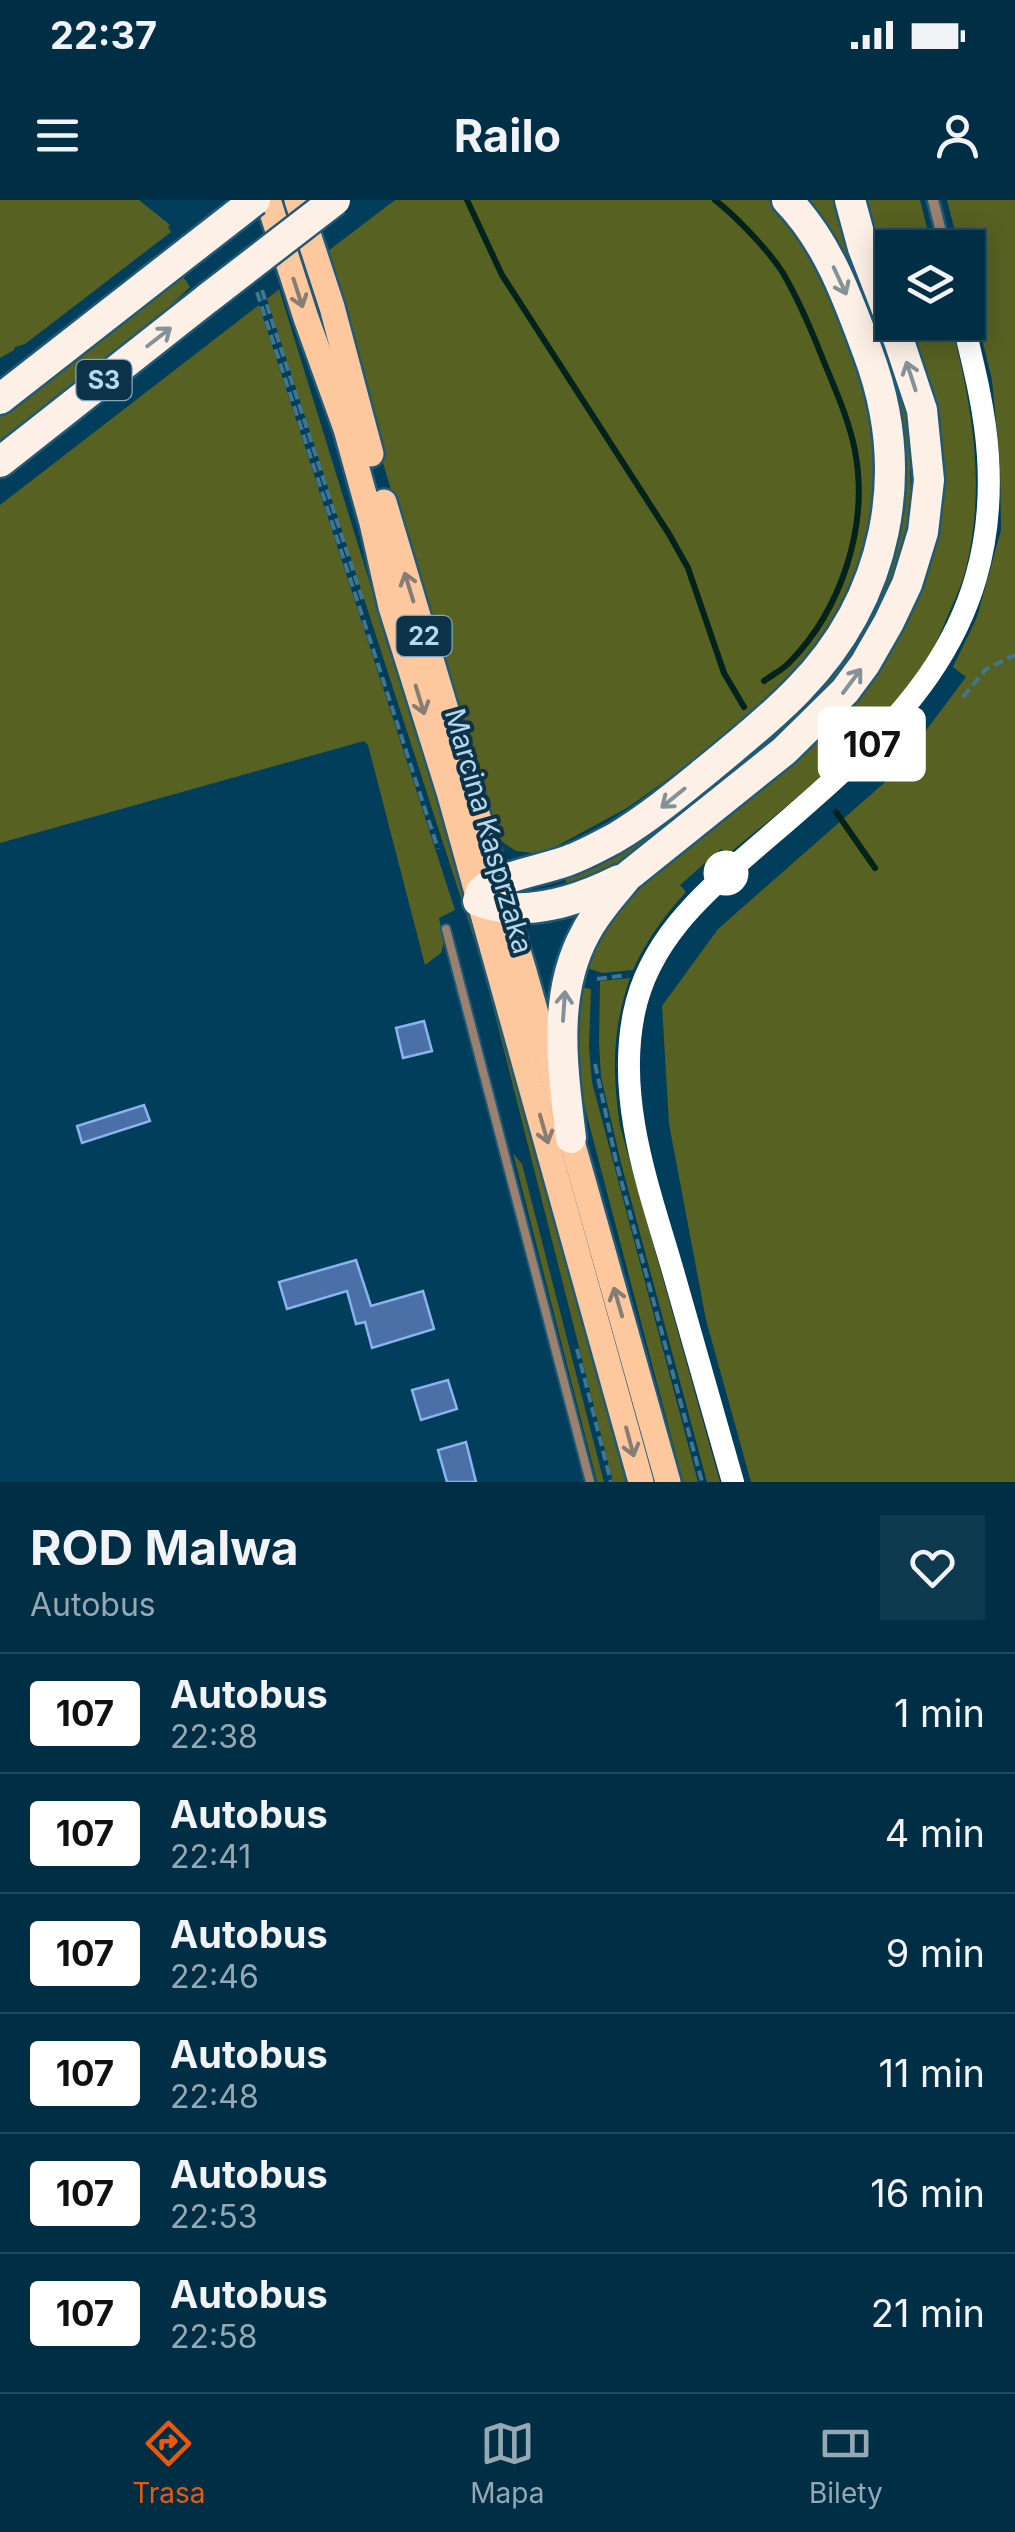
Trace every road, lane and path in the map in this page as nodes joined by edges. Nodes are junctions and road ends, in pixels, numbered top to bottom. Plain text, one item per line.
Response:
1 (255, 200) edge
2 (268, 200) edge
3 (297, 200) edge
4 (335, 200) edge
5 (359, 200) edge
6 (787, 200) edge
7 (850, 200) edge
8 (933, 200) edge
9 (940, 230) edge
10 (258, 281) junction
11 (112, 311) junction
12 (967, 340) edge
13 (0, 374) edge
14 (0, 399) edge
15 (0, 462) edge
16 (1015, 655) edge
17 (963, 697) dead end
18 (444, 854) dead end
19 (443, 864) dead end
20 (628, 876) junction
21 (494, 896) junction
22 (446, 929) dead end
23 (647, 973) junction
24 (595, 979) dead end
25 (595, 1064) dead end
26 (571, 1138) junction
27 (578, 1351) dead end
28 (590, 1482) edge
29 (611, 1482) edge
30 (642, 1482) edge
31 (668, 1482) edge
32 (702, 1482) edge
33 (733, 1482) edge

1 - 11 highway, S3, bridge
2 -> 21 main road, Marcina Kasprzaka / 22
21 -> 3 main road, Marcina Kasprzaka / 22
4 - 10 highway, S3, bridge
5 - 10 highway, bridge
6 -> 21 highway
20 -> 7 highway
8 - 9 street
15 -> 10 highway, S3, bridge
10 - 18 path
10 - 19 path
11 - 13 highway
11 - 14 highway, S3
12 - 23 street
16 - 17 path
20 - 21 highway
26 -> 20 highway
21 - 26 main road, Marcina Kasprzaka / 22
21 -> 30 main road, Marcina Kasprzaka / 22
22 - 28 lane
23 - 24 path
23 - 33 street
25 - 32 path
31 -> 26 main road, Marcina Kasprzaka / 22
27 - 29 path

